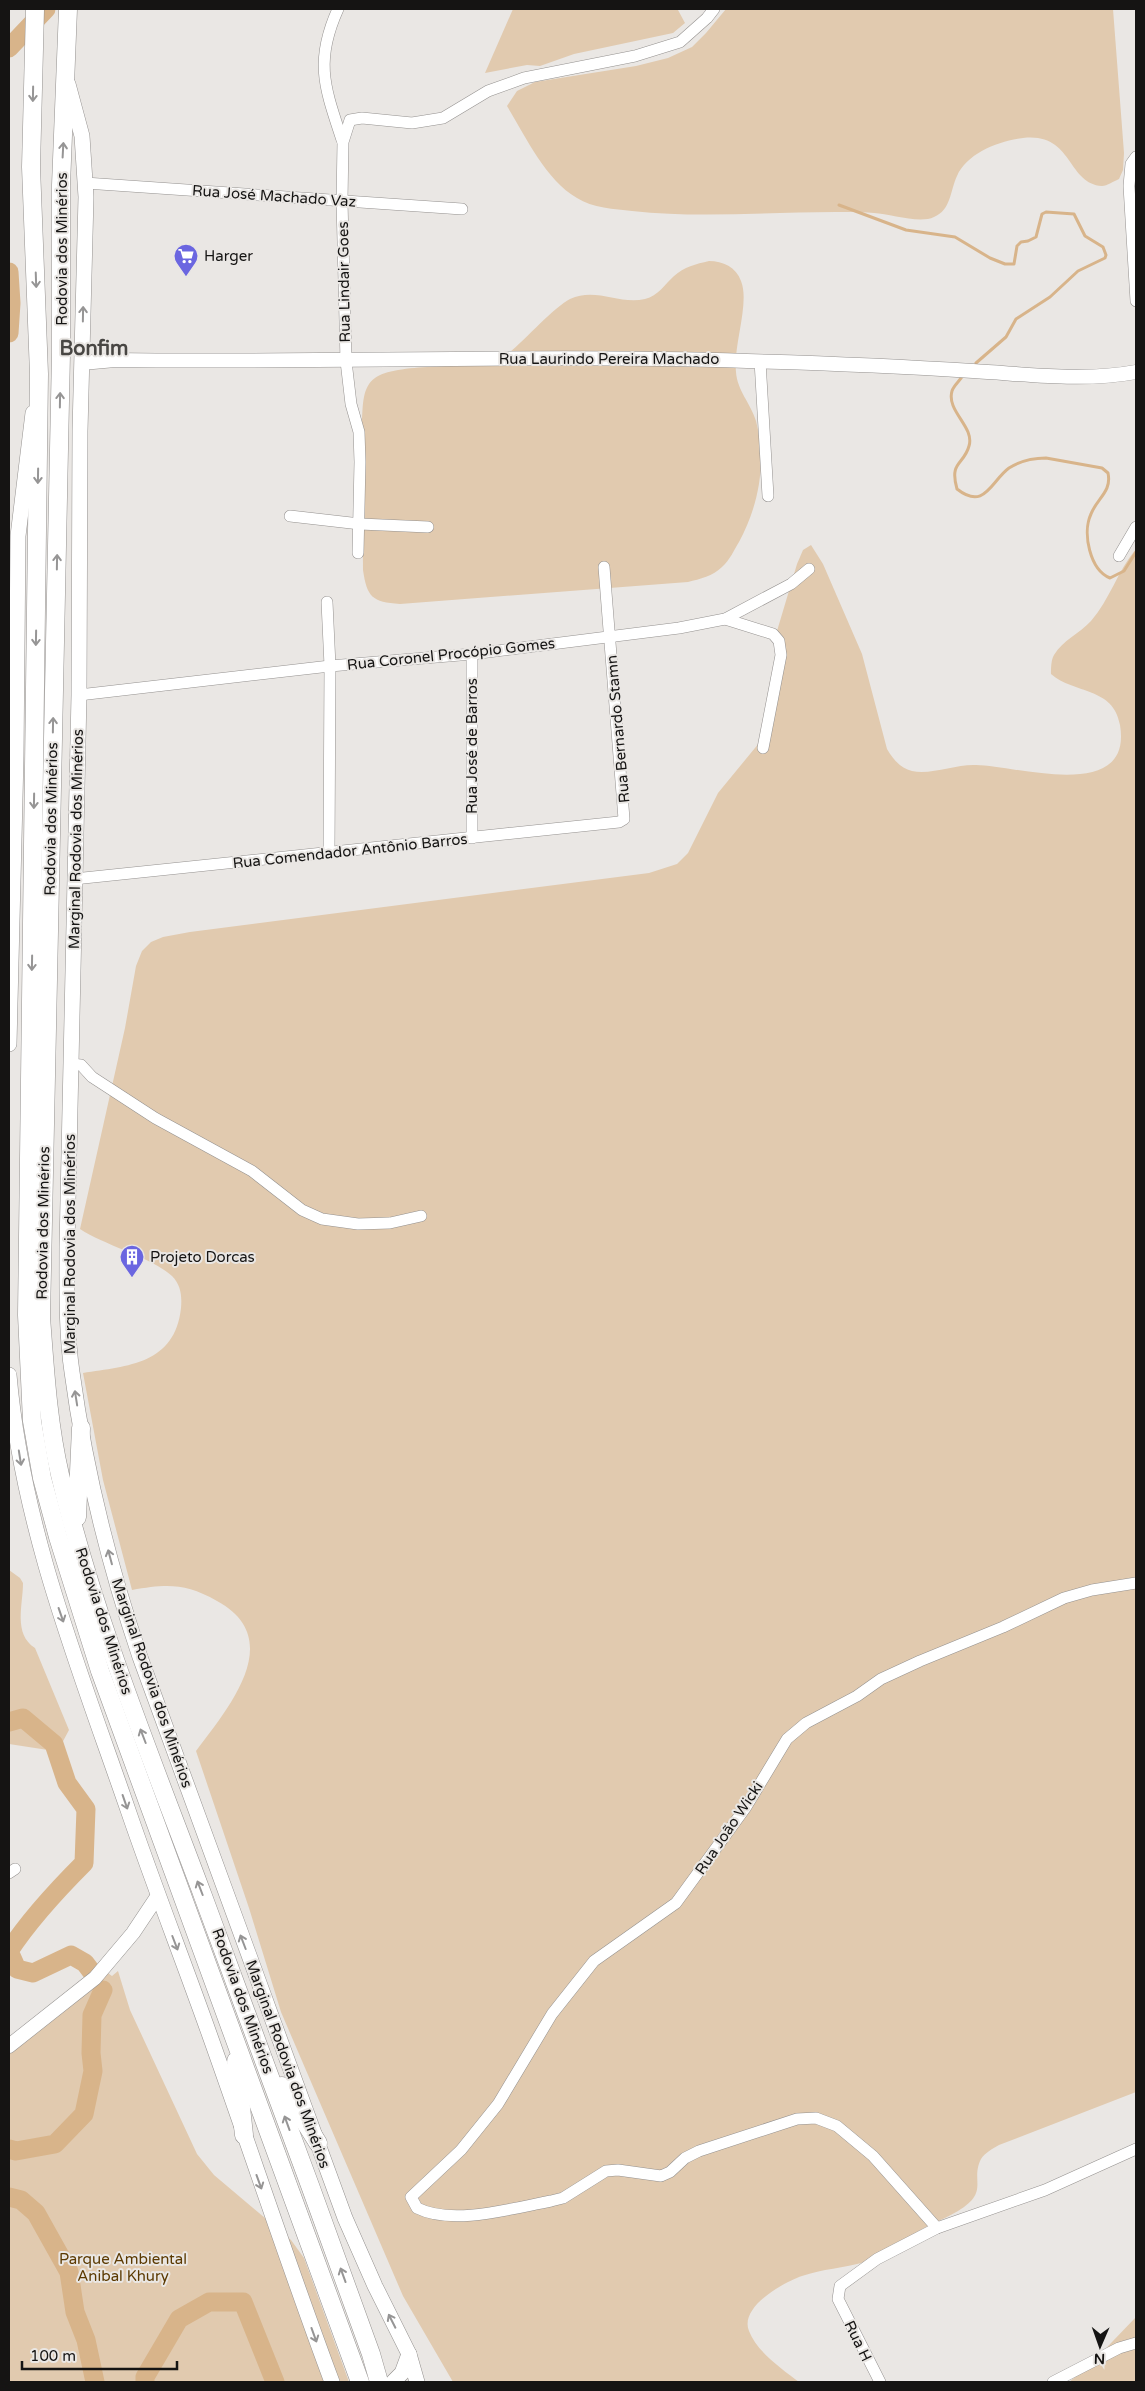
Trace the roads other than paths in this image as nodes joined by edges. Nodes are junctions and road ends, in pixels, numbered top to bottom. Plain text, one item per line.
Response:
1 (35, 9) edge
2 (338, 9) edge
3 (714, 9) edge
4 (68, 16) edge
5 (66, 77) junction
6 (343, 142) junction
7 (1136, 157) edge
8 (85, 183) junction
9 (342, 201) junction
10 (462, 210) dead end
11 (1135, 250) edge
12 (1136, 301) edge
13 (346, 361) junction
14 (760, 361) junction
15 (82, 363) junction
16 (1136, 372) edge
17 (39, 374) junction
18 (768, 496) dead end
19 (290, 516) dead end
20 (360, 524) junction
21 (428, 527) dead end
22 (1136, 527) edge
23 (358, 553) dead end
24 (1119, 556) dead end
25 (604, 567) dead end
26 (809, 569) dead end
27 (327, 602) dead end
28 (13, 610) edge
29 (724, 618) junction
30 (610, 638) junction
31 (472, 654) junction
32 (13, 661) edge
33 (330, 666) junction
34 (79, 695) junction
35 (13, 700) edge
36 (763, 748) dead end
37 (624, 819) joint
38 (472, 838) junction
39 (330, 854) junction
40 (74, 879) junction
41 (11, 911) edge
42 (9, 1044) edge
43 (70, 1064) junction
44 (421, 1216) dead end
45 (9, 1375) edge
46 (81, 1428) junction
47 (76, 1535) junction
48 (1136, 1583) edge
49 (157, 1897) junction
50 (234, 2034) junction
51 (9, 2046) edge
52 (263, 2056) junction
53 (244, 2136) junction
54 (318, 2143) junction
55 (1135, 2152) edge
56 (937, 2228) junction
57 (1136, 2343) edge
58 (409, 2354) junction
59 (332, 2382) edge
60 (360, 2382) edge
61 (379, 2382) edge
62 (393, 2382) edge
63 (417, 2382) edge
64 (880, 2382) edge
65 (1054, 2382) edge

1 -> 17 main road, Rodovia dos Minérios
2 - 6 street
3 - 6 street
4 - 5 main road, Rodovia dos Minérios
5 - 8 main road, Marginal Rodovia dos Minérios
47 -> 5 main road, Rodovia dos Minérios
6 - 9 street, Rua Lindair Goes
7 - 11 street
8 - 9 street, Rua José Machado Vaz
15 -> 8 main road, Marginal Rodovia dos Minérios
9 - 10 street, Rua José Machado Vaz
9 - 13 street, Rua Lindair Goes
11 - 12 street
13 - 14 street, Rua Laurindo Pereira Machado
13 - 15 street, Rua Laurindo Pereira Machado
13 - 20 street, Rua Lindair Goes
14 - 16 street, Rua Laurindo Pereira Machado
14 - 18 street
15 - 34 main road, Marginal Rodovia dos Minérios
17 - 28 main road
17 -> 50 main road, Rodovia dos Minérios
19 - 20 street
20 - 21 street
20 - 23 street, Rua Lindair Goes
22 - 24 street
25 - 30 street, Rua Bernardo Stamn
26 - 29 street, Rua Coronel Procópio Gomes
27 - 33 street
28 - 32 main road
29 - 30 street, Rua Coronel Procópio Gomes
29 - 36 street
30 - 31 street, Rua Coronel Procópio Gomes
30 - 37 street, Rua Bernardo Stamn
31 - 33 street, Rua Coronel Procópio Gomes
31 - 38 street, Rua José de Barros
32 - 35 main road
33 - 34 street, Rua Coronel Procópio Gomes
33 - 39 street
34 - 40 main road, Marginal Rodovia dos Minérios
35 - 41 main road
37 - 38 street, Rua Comendador Antônio Barros
38 - 39 street, Rua Comendador Antônio Barros
39 - 40 street, Rua Comendador Antônio Barros
40 - 43 main road, Marginal Rodovia dos Minérios
41 - 42 main road
43 - 44 street
46 -> 43 main road, Marginal Rodovia dos Minérios
45 -> 49 main road
46 - 47 main road
54 -> 46 main road, Marginal Rodovia dos Minérios
52 -> 47 main road, Rodovia dos Minérios
48 - 56 street, Rua João Wicki
49 - 51 street
49 -> 53 main road
50 - 53 main road
50 - 60 main road, Rodovia dos Minérios
52 - 54 main road
61 -> 52 main road, Rodovia dos Minérios
53 -> 59 main road
58 -> 54 main road, Marginal Rodovia dos Minérios
55 - 56 street
56 - 64 street, Rua H
57 - 65 street
58 - 62 main road
58 - 63 main road, Marginal Rodovia dos Minérios

